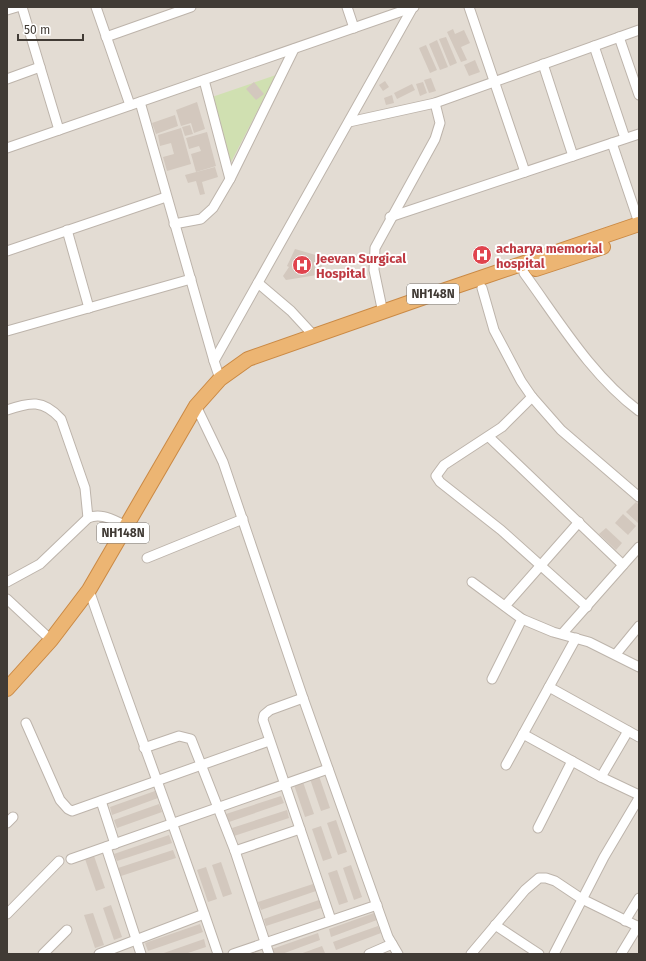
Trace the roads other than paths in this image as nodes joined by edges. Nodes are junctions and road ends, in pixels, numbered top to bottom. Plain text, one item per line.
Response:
1 (17, 7) edge
2 (22, 7) edge
3 (96, 7) edge
4 (192, 7) edge
5 (347, 7) edge
6 (413, 7) edge
7 (469, 7) edge
8 (7, 10) edge
9 (354, 28) junction
10 (639, 30) edge
11 (106, 37) junction
12 (619, 37) junction
13 (594, 46) junction
14 (294, 48) junction
15 (542, 64) junction
16 (40, 67) junction
17 (7, 79) edge
18 (204, 80) junction
19 (494, 81) junction
20 (639, 95) edge
21 (140, 102) junction
22 (435, 103) junction
23 (130, 105) junction
24 (349, 122) junction
25 (59, 130) junction
26 (639, 134) edge
27 (625, 138) junction
28 (612, 143) junction
29 (7, 148) edge
30 (573, 156) junction
31 (525, 172) junction
32 (230, 180) junction
33 (166, 197) junction
34 (390, 217) junction
35 (174, 224) junction
36 (639, 224) edge
37 (67, 230) junction
38 (639, 234) edge
39 (7, 251) edge
40 (524, 273) junction
41 (190, 279) junction
42 (258, 283) junction
43 (482, 288) junction
44 (89, 308) junction
45 (383, 313) junction
46 (7, 331) edge
47 (315, 337) junction
48 (214, 361) junction
49 (225, 376) junction
50 (532, 397) junction
51 (196, 406) junction
52 (7, 410) edge
53 (639, 411) edge
54 (489, 437) junction
55 (639, 497) edge
56 (88, 518) junction
57 (243, 519) junction
58 (578, 522) junction
59 (128, 526) junction
60 (639, 547) edge
61 (147, 558) dead end
62 (541, 564) junction
63 (623, 565) junction
64 (7, 582) edge
65 (472, 582) dead end
66 (89, 590) junction
67 (7, 599) edge
68 (505, 606) junction
69 (587, 606) junction
70 (522, 619) junction
71 (639, 626) edge
72 (562, 634) junction
73 (576, 638) junction
74 (51, 640) junction
75 (616, 654) junction
76 (639, 667) edge
77 (492, 680) dead end
78 (549, 687) junction
79 (7, 689) edge
80 (303, 698) junction
81 (26, 723) dead end
82 (628, 731) junction
83 (523, 734) junction
84 (639, 737) edge
85 (269, 741) junction
86 (144, 748) junction
87 (572, 761) junction
88 (202, 765) junction
89 (506, 766) dead end
90 (328, 768) junction
91 (601, 778) junction
92 (157, 782) junction
93 (284, 784) junction
94 (639, 797) edge
95 (100, 801) junction
96 (217, 808) junction
97 (174, 824) junction
98 (300, 828) junction
99 (538, 828) dead end
100 (110, 845) junction
101 (235, 851) junction
102 (71, 859) dead end
103 (59, 861) dead end
104 (639, 898) edge
105 (582, 899) junction
106 (377, 904) junction
107 (7, 914) edge
108 (204, 914) junction
109 (331, 920) junction
110 (625, 921) junction
111 (495, 925) junction
112 (639, 926) edge
113 (66, 930) dead end
114 (136, 940) junction
115 (265, 943) junction
116 (392, 944) junction
117 (103, 953) edge
118 (43, 954) edge
119 (141, 954) edge
120 (218, 954) edge
121 (233, 954) edge
122 (269, 954) edge
123 (369, 954) edge
124 (398, 954) edge
125 (471, 954) edge
126 (539, 954) edge
127 (554, 954) edge
128 (621, 954) edge

1 - 8 street
2 - 16 street
3 - 11 street
4 - 11 street
5 - 9 street
6 - 9 street
6 - 24 street
7 - 19 street
9 - 14 street
10 - 12 street
11 - 23 street
12 - 13 street
12 - 20 street
13 - 15 street
13 - 27 street
14 - 18 street
14 - 32 street
15 - 19 street
15 - 30 street
16 - 17 street
16 - 25 street
18 - 21 street
18 - 32 street
19 - 22 street
19 - 31 street
21 - 23 street
21 - 33 street
22 - 24 street
22 - 34 street
23 - 25 street
24 - 42 street
25 - 29 street
26 - 27 street
27 - 28 street
28 - 30 street
28 - 36 street
30 - 31 street
31 - 34 street
32 - 35 street
33 - 35 street
33 - 37 street
34 - 45 street
35 - 41 street
36 - 45 highway, NH148N
37 - 39 street
37 - 44 street
38 - 40 highway, NH148N
40 - 43 highway, NH148N
40 - 53 street
41 - 44 street
41 - 48 street
42 - 47 street
42 - 48 street
43 - 49 highway, NH148N
43 - 50 street
44 - 46 street
45 - 47 highway, NH148N
47 - 49 highway, NH148N
48 - 49 street
49 - 51 highway, NH148N
50 - 54 street
50 - 55 street
51 - 57 street
51 - 59 highway, NH148N
52 - 56 street
54 - 58 street
54 - 62 street
56 - 59 street
56 - 64 street
57 - 61 street
57 - 80 street
58 - 62 street
58 - 63 street
59 - 66 highway, NH148N
60 - 63 street
62 - 68 street
62 - 69 street
63 - 69 street
65 - 68 street
66 - 74 highway, NH148N
66 - 86 street
67 - 74 street
68 - 70 street
69 - 72 street
70 - 72 street
70 - 77 street
71 - 75 street
72 - 73 street
73 - 75 street
73 - 78 street
74 - 79 highway, NH148N
75 - 76 street
78 - 82 street
78 - 83 street
80 - 85 street
80 - 90 street
81 - 95 street
82 - 84 street
82 - 91 street
83 - 87 street
83 - 89 street
85 - 88 street
85 - 93 street
86 - 88 street
86 - 92 street
87 - 91 street
87 - 99 street
88 - 92 street
88 - 96 street
90 - 93 street
90 - 106 street
91 - 94 street
92 - 95 street
92 - 97 street
93 - 96 street
93 - 98 street
94 - 105 street
95 - 100 street
96 - 97 street
96 - 101 street
97 - 100 street
97 - 108 street
98 - 101 street
98 - 109 street
100 - 102 street
100 - 114 street
101 - 115 street
103 - 107 street
104 - 110 street
105 - 110 street
105 - 111 street
105 - 127 street
106 - 109 street
106 - 116 street
108 - 114 street
108 - 120 street
109 - 115 street
110 - 112 street
111 - 125 street
111 - 126 street
112 - 128 street
113 - 118 street
114 - 117 street
114 - 119 street
115 - 121 street
115 - 122 street
116 - 123 street
116 - 124 street

